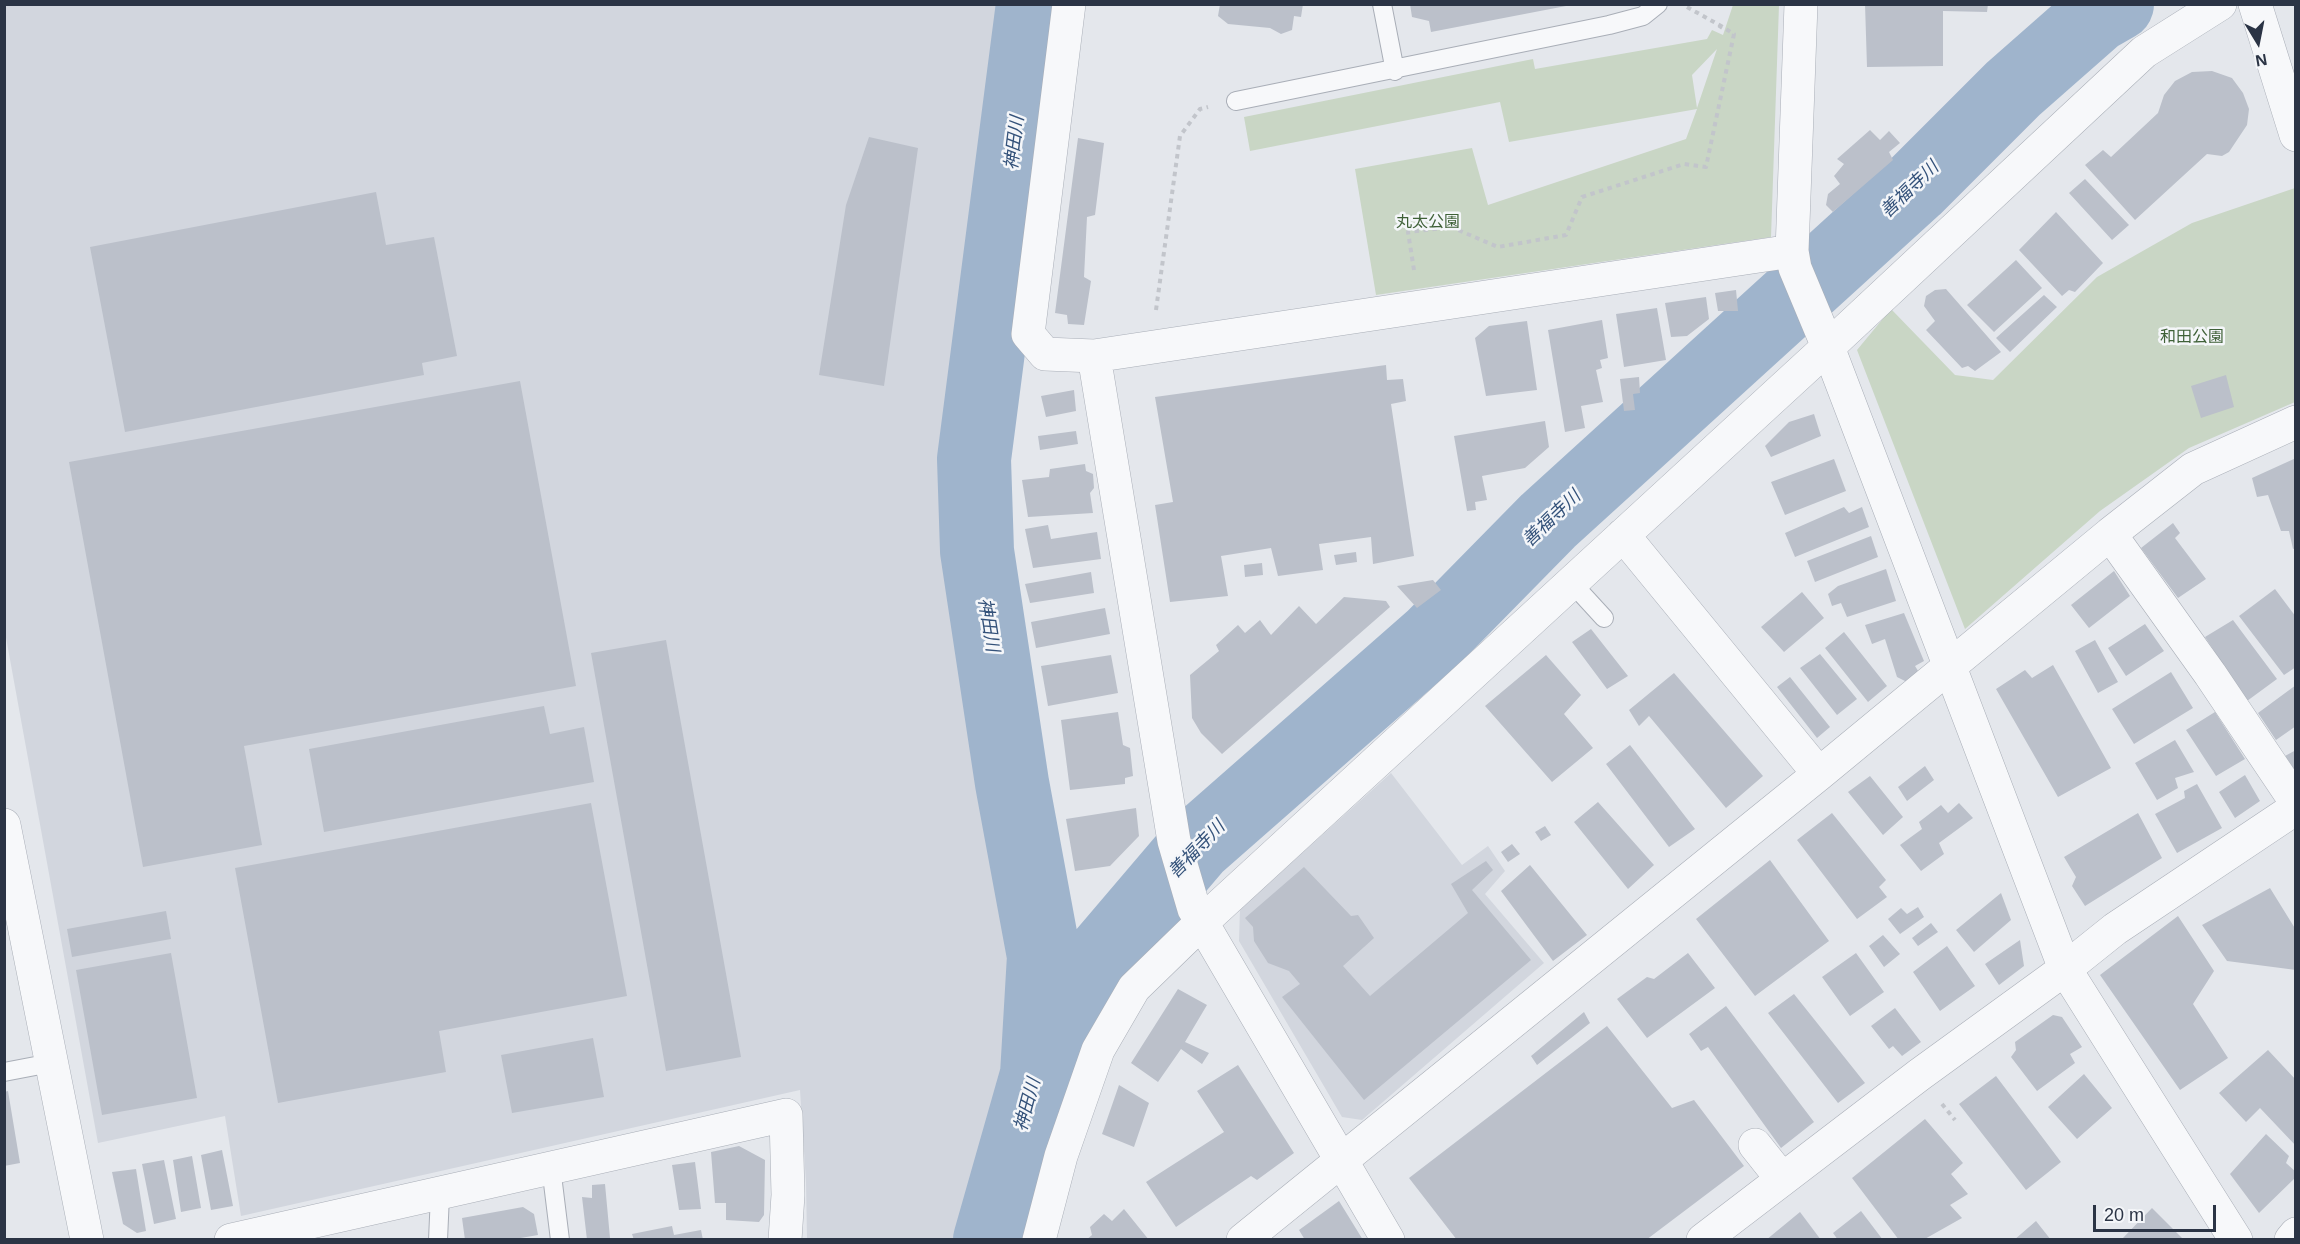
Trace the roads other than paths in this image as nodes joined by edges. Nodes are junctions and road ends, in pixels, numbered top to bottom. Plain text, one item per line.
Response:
1 (1069, 4) edge
2 (1382, 4) edge
3 (1658, 4) edge
4 (1801, 4) edge
5 (2220, 4) edge
6 (2255, 4) edge
7 (1395, 71) junction
8 (1236, 101) road end
9 (2295, 135) edge
10 (1793, 260) junction
11 (1824, 338) junction
12 (1094, 356) junction
13 (2295, 422) edge
14 (2110, 534) junction
15 (1623, 535) junction
16 (1571, 582) junction
17 (1604, 618) dead end
18 (1950, 664) junction
19 (1819, 774) junction
20 (2295, 802) edge
21 (2295, 808) edge
22 (4, 825) edge
23 (1198, 916) junction
24 (2065, 969) junction
25 (51, 1063) junction
26 (4, 1072) edge
27 (1755, 1145) dead end
28 (1342, 1161) junction
29 (551, 1167) junction
30 (1782, 1179) junction
31 (440, 1195) junction
32 (2295, 1234) edge
33 (87, 1239) edge
34 (231, 1239) edge
35 (438, 1239) edge
36 (560, 1239) edge
37 (785, 1239) edge
38 (1039, 1239) edge
39 (1243, 1239) edge
40 (1388, 1239) edge
41 (1703, 1239) edge
42 (2236, 1239) edge
43 (2291, 1239) edge

1 - 12 street
2 - 7 lane
3 - 7 lane
4 - 10 street
5 - 11 street
6 - 9 street
7 - 8 lane
10 - 11 street
10 - 12 street
11 - 15 street
11 - 18 street
12 - 23 street
13 - 14 street
14 - 18 street
14 - 20 street
15 - 16 street
15 - 19 street
16 - 17 lane
16 - 23 street
18 - 19 street
18 - 24 street
19 - 28 street
21 - 24 street
22 - 25 street
23 - 28 street
23 - 38 street
24 - 30 street
24 - 42 street
25 - 26 lane
25 - 33 street
27 - 30 street
28 - 39 street
28 - 40 street
29 - 31 street
29 - 36 lane
29 - 37 street
30 - 41 street
31 - 34 street
31 - 35 lane
32 - 43 street

